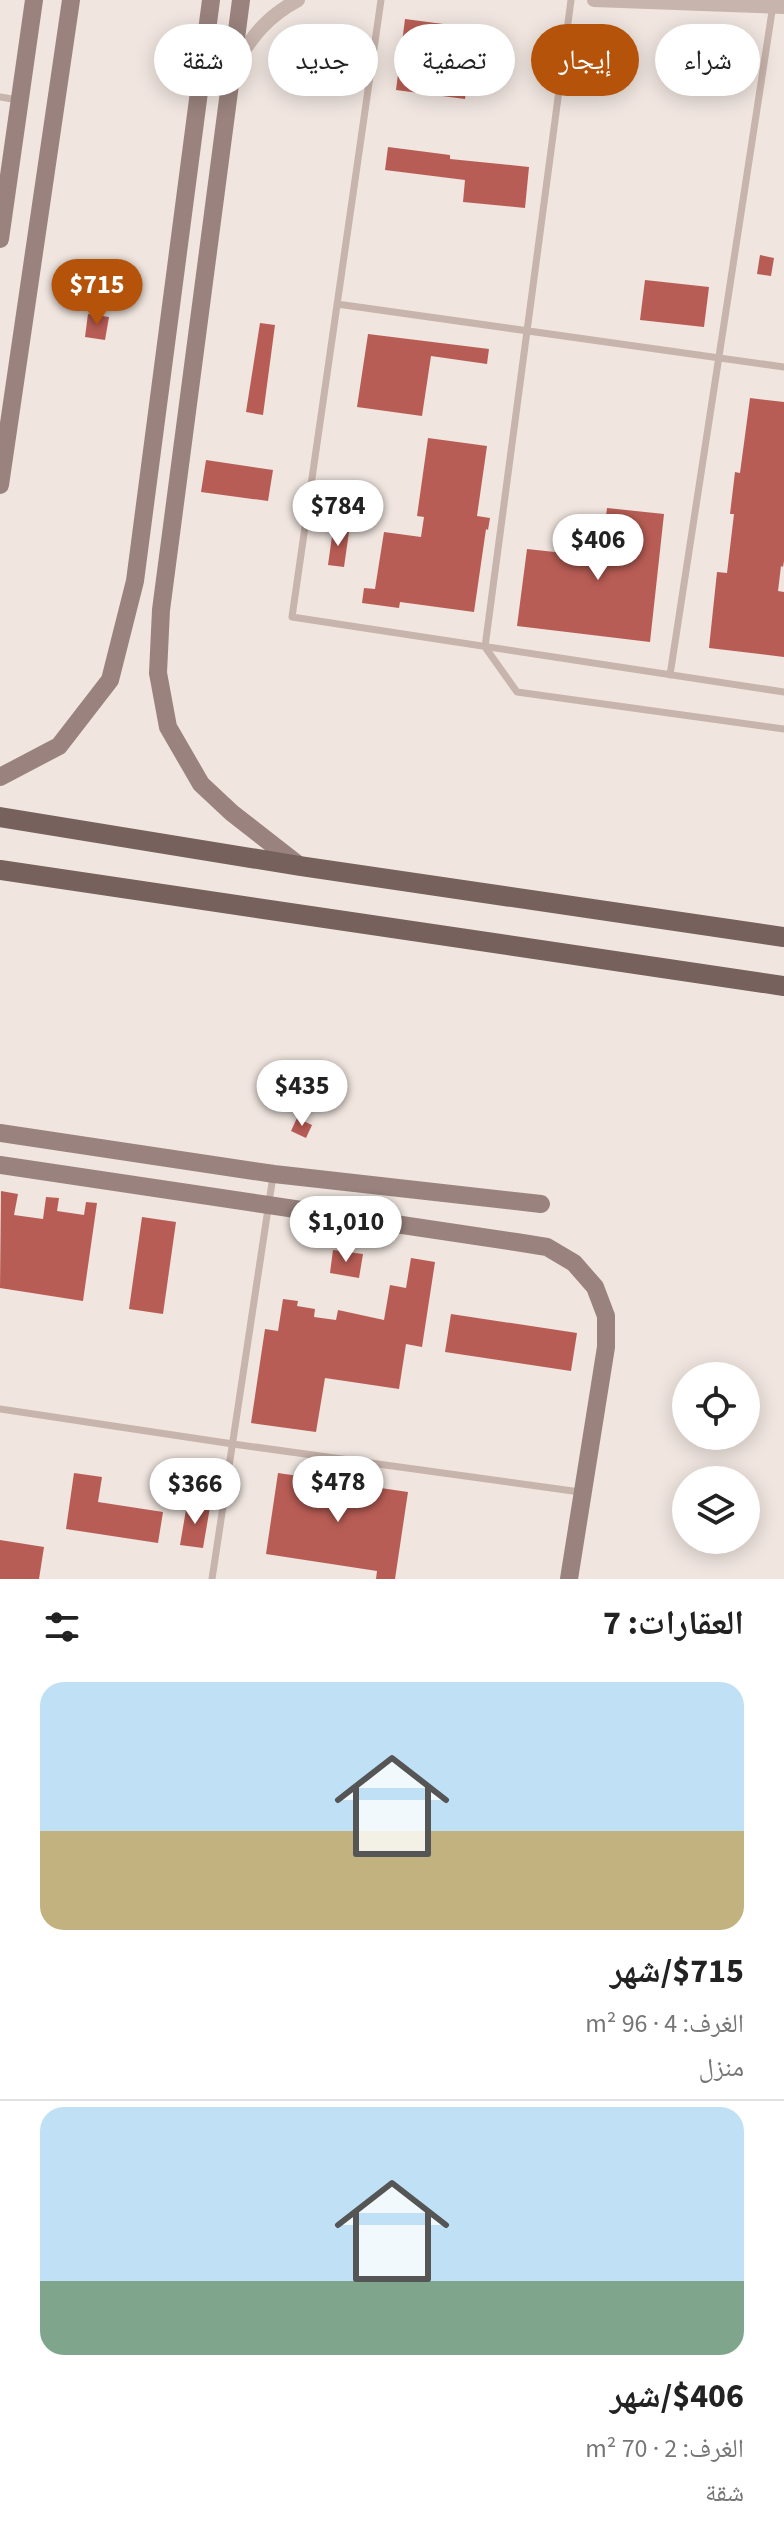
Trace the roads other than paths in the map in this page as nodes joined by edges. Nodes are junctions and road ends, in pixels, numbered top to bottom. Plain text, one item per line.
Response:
1 (34, 0) edge
2 (71, 0) edge
3 (211, 0) edge
4 (241, 0) edge
5 (298, 0) edge
6 (381, 0) edge
7 (571, 0) edge
8 (594, 0) edge
9 (777, 5) edge
10 (238, 24) edge
11 (252, 38) edge
12 (228, 96) edge
13 (0, 97) edge
14 (20, 100) junction
15 (0, 239) edge
16 (178, 248) junction
17 (208, 251) junction
18 (337, 304) junction
19 (527, 331) junction
20 (719, 358) junction
21 (784, 367) edge
22 (0, 485) edge
23 (485, 647) junction
24 (670, 675) junction
25 (784, 692) edge
26 (784, 729) edge
27 (0, 777) edge
28 (0, 817) edge
29 (300, 866) junction
30 (0, 870) edge
31 (784, 937) edge
32 (784, 986) edge
33 (0, 1133) edge
34 (0, 1165) edge
35 (274, 1174) junction
36 (541, 1204) dead end
37 (269, 1205) junction
38 (0, 1409) edge
39 (233, 1444) junction
40 (582, 1492) junction
41 (212, 1579) edge
42 (569, 1579) edge

1 - 14 street
2 - 22 street
3 - 16 street
4 - 10 street
5 - 11 street
6 - 18 lane
7 - 19 lane
8 - 9 street
9 - 20 lane
12 - 17 street
13 - 14 lane
14 - 15 street
16 - 17 street
16 - 27 street
17 - 29 street
18 - 19 lane
18 - 23 lane
19 - 20 lane
19 - 23 lane
20 - 21 lane
20 - 24 lane
23 - 24 lane
23 - 26 lane
24 - 25 lane
28 - 29 main road
29 - 31 main road
30 - 32 main road
33 - 35 street
34 - 37 street
35 - 36 street
35 - 37 lane
37 - 39 lane
37 - 40 street
38 - 39 lane
39 - 40 lane
39 - 41 lane
40 - 42 street

